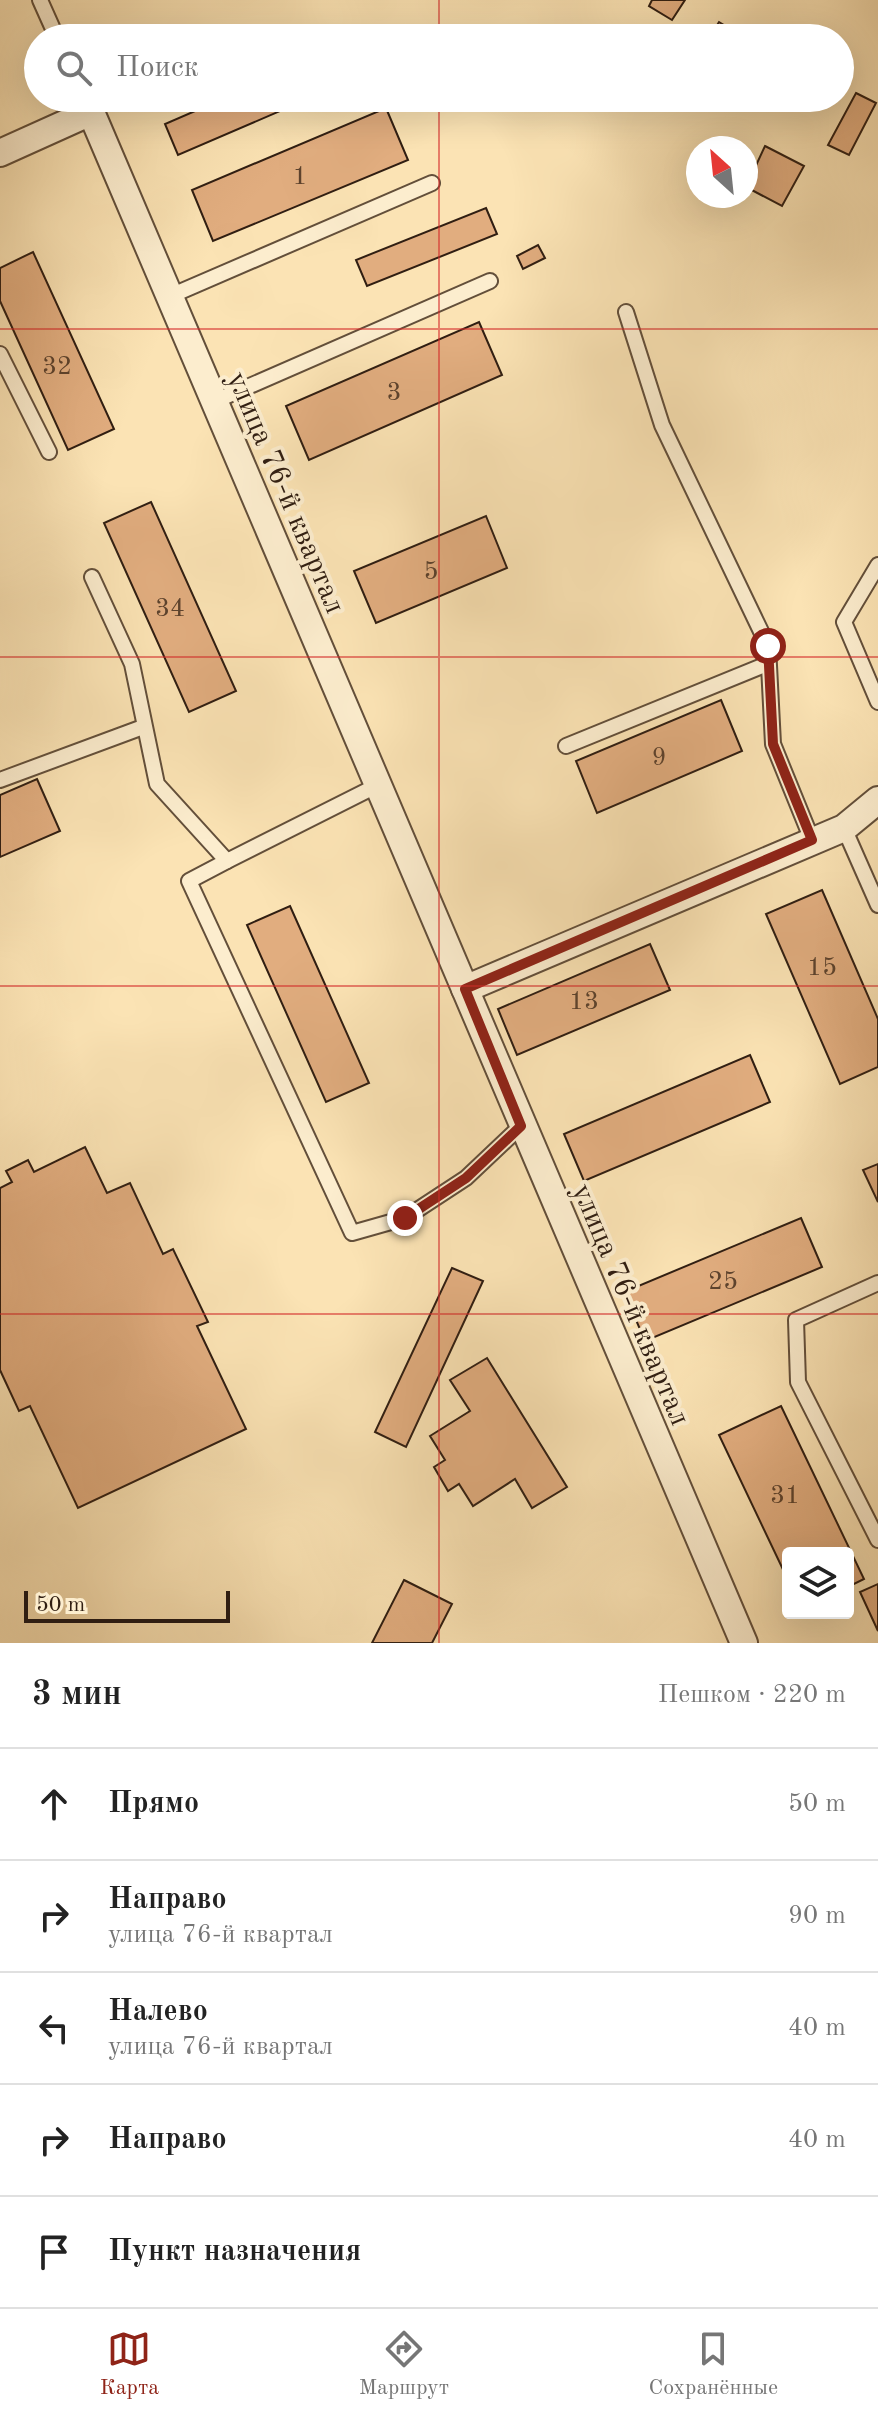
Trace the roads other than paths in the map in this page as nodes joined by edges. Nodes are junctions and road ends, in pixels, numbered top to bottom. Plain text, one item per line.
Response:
1 (40, 0) edge
2 (51, 24) edge
3 (75, 112) edge
4 (91, 112) edge
5 (0, 153) edge
6 (432, 183) dead end
7 (490, 281) dead end
8 (168, 297) junction
9 (626, 312) dead end
10 (0, 354) edge
11 (213, 402) junction
12 (49, 452) dead end
13 (878, 565) edge
14 (92, 577) dead end
15 (767, 664) junction
16 (878, 702) edge
17 (143, 727) junction
18 (566, 746) dead end
19 (0, 780) edge
20 (378, 785) junction
21 (878, 800) edge
22 (844, 828) junction
23 (812, 840) junction
24 (227, 861) junction
25 (878, 905) edge
26 (465, 989) junction
27 (521, 1126) junction
28 (878, 1283) edge
29 (878, 1540) edge
30 (744, 1643) edge

1 - 2 lane
3 - 5 street, улица 76-й квартал
4 - 8 street, улица 76-й квартал
6 - 8 lane
7 - 11 lane
8 - 11 street, улица 76-й квартал
9 - 15 lane
10 - 12 lane
11 - 20 street, улица 76-й квартал
13 - 16 lane
14 - 17 lane
15 - 18 lane
15 - 23 lane
17 - 19 lane
17 - 24 lane
20 - 24 lane
20 - 26 street, улица 76-й квартал
21 - 22 street
22 - 23 street
22 - 25 lane
23 - 26 street
24 - 27 lane
26 - 27 street, улица 76-й квартал
27 - 30 street, улица 76-й квартал
28 - 29 lane

